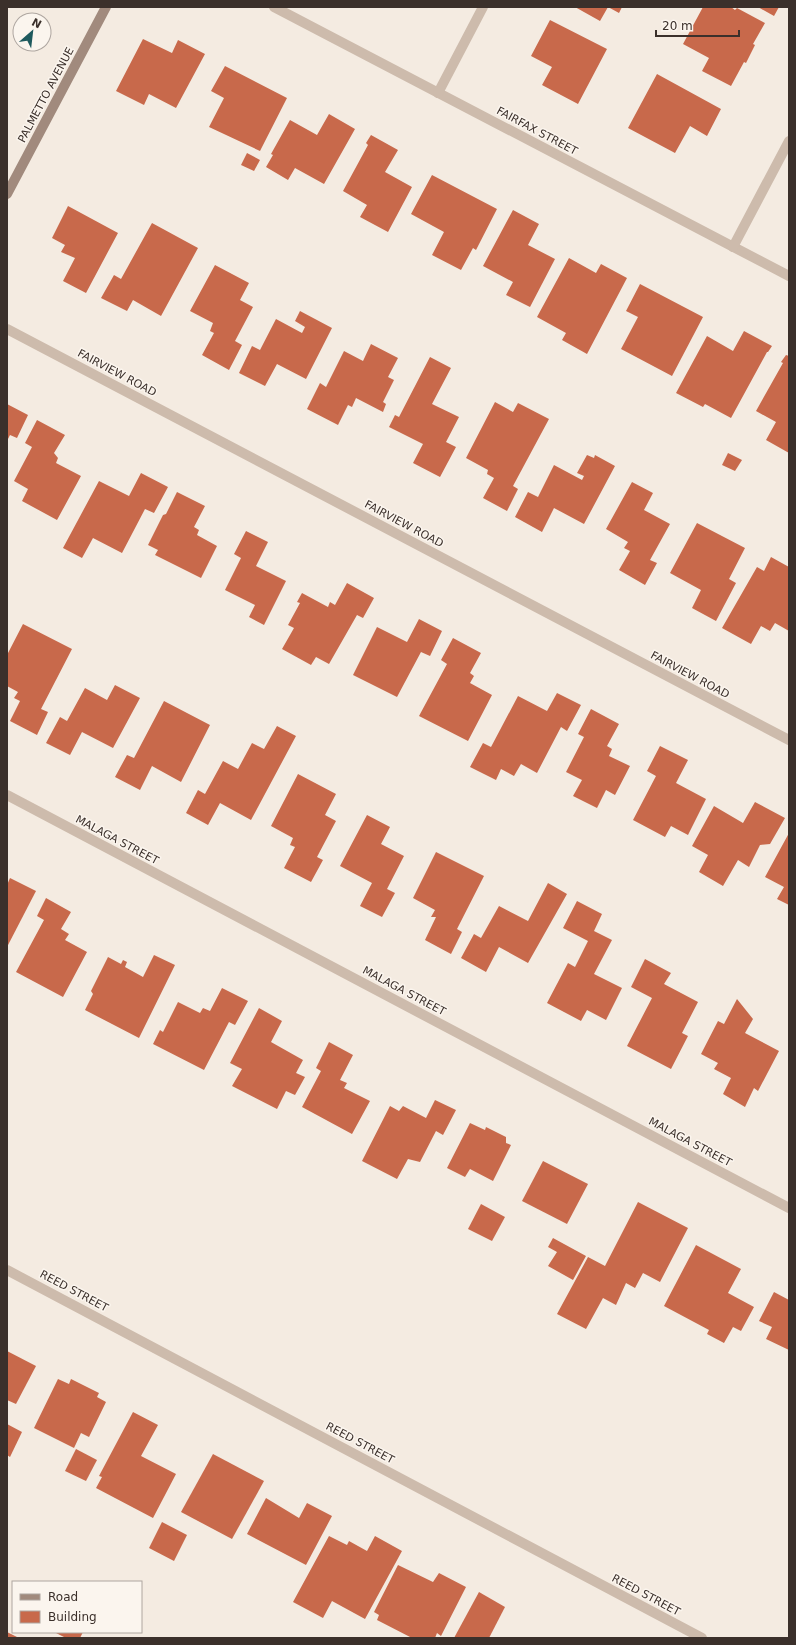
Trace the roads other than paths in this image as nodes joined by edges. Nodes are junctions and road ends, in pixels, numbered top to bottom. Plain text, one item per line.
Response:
1 (106, 7) edge
2 (274, 7) edge
3 (483, 7) edge
4 (438, 93) junction
5 (789, 141) edge
6 (7, 194) edge
7 (734, 247) junction
8 (789, 276) edge
9 (7, 329) edge
10 (789, 740) edge
11 (7, 795) edge
12 (789, 1208) edge
13 (7, 1270) edge
14 (702, 1638) edge

1 - 6 street, PALMETTO AVENUE
2 - 4 street, FAIRFAX STREET
3 - 4 street
4 - 7 street, FAIRFAX STREET
5 - 7 street
7 - 8 street, FAIRFAX STREET
9 - 10 street, FAIRVIEW ROAD
11 - 12 street, MALAGA STREET
13 - 14 street, REED STREET

